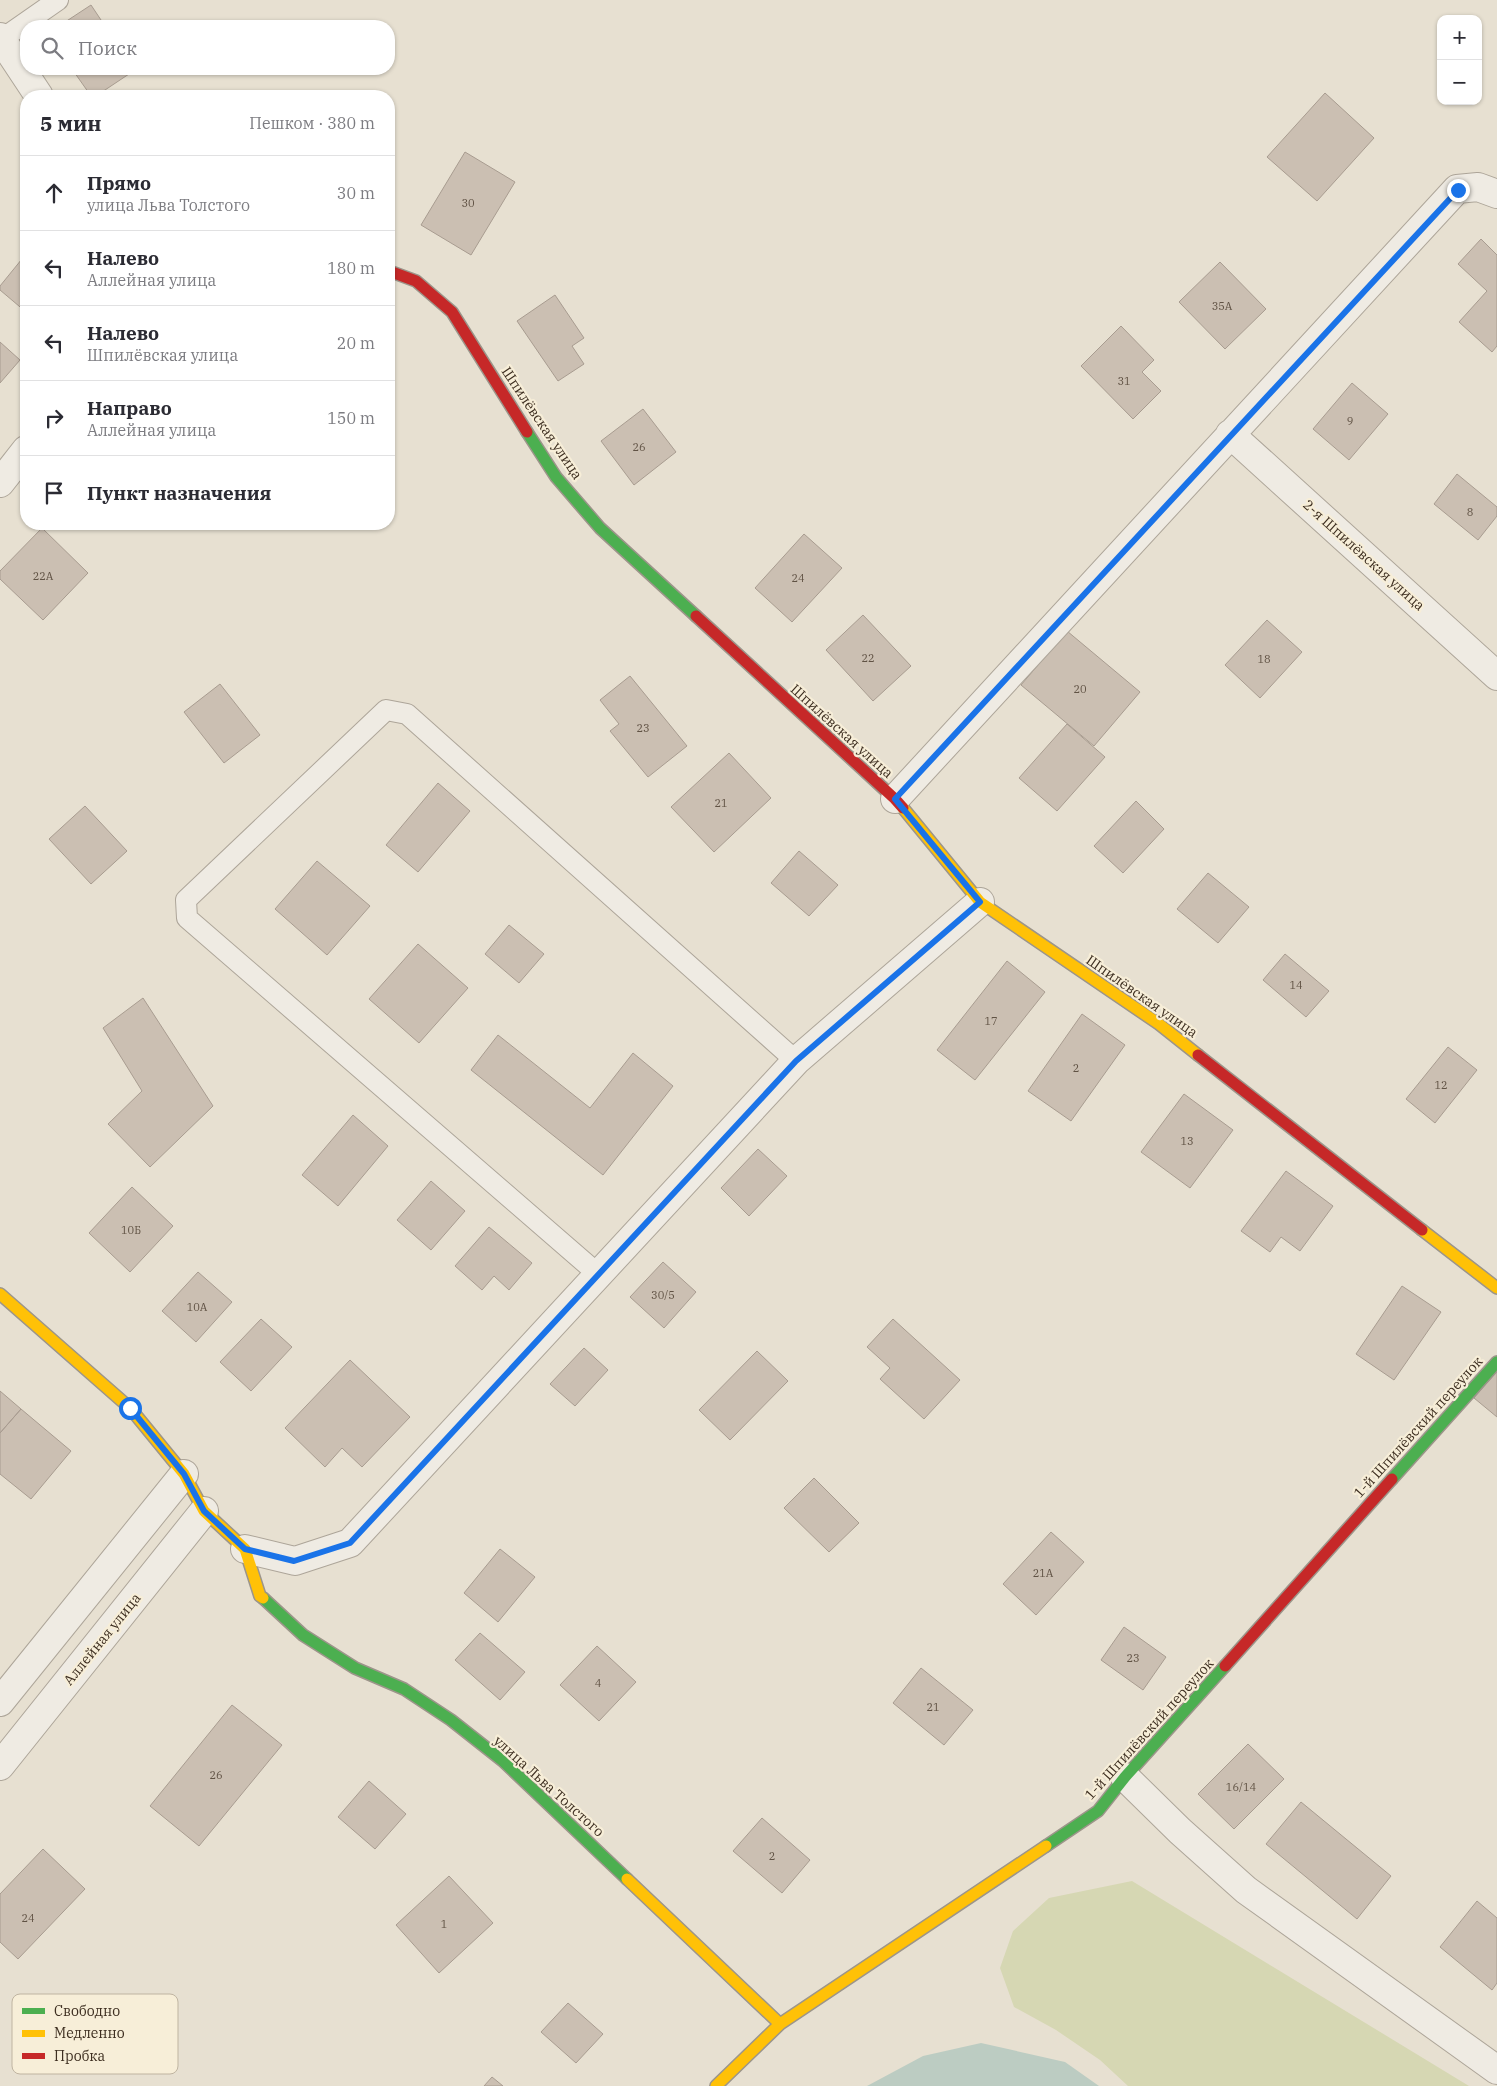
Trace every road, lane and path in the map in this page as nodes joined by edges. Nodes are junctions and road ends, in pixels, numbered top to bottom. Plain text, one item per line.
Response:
1 (58, 0) edge
2 (28, 20) edge
3 (20, 25) edge
4 (1, 38) edge
5 (20, 67) edge
6 (25, 75) edge
7 (35, 90) edge
8 (1497, 194) edge
9 (395, 273) edge
10 (1230, 434) junction
11 (20, 458) edge
12 (0, 483) edge
13 (1497, 676) edge
14 (895, 799) junction
15 (980, 902) junction
16 (796, 1061) junction
17 (598, 1274) junction
18 (1497, 1288) edge
19 (0, 1294) edge
20 (1497, 1362) edge
21 (184, 1474) junction
22 (204, 1511) junction
23 (245, 1549) junction
24 (0, 1702) edge
25 (0, 1766) edge
26 (1125, 1777) junction
27 (780, 2024) junction
28 (1497, 2070) edge
29 (716, 2086) edge

1 - 2 lane
3 - 4 lane
4 - 5 street
6 - 7 street
8 - 10 street
9 - 14 street, Шпилёвская улица
10 - 13 street, 2-я Шпилёвская улица
10 - 14 street
11 - 12 street
14 - 15 street, Шпилёвская улица
15 - 16 street
15 - 18 street, Шпилёвская улица
16 - 17 street
16 - 17 lane
17 - 23 street
19 - 21 street, улица Льва Толстого
20 - 26 street, 1-й Шпилёвский переулок
21 - 22 street, улица Льва Толстого
21 - 24 street
22 - 23 street, улица Льва Толстого
22 - 25 street, Аллейная улица
23 - 27 street, улица Льва Толстого
26 - 27 street, 1-й Шпилёвский переулок
26 - 28 street
27 - 29 street, 1-й Шпилёвский переулок

